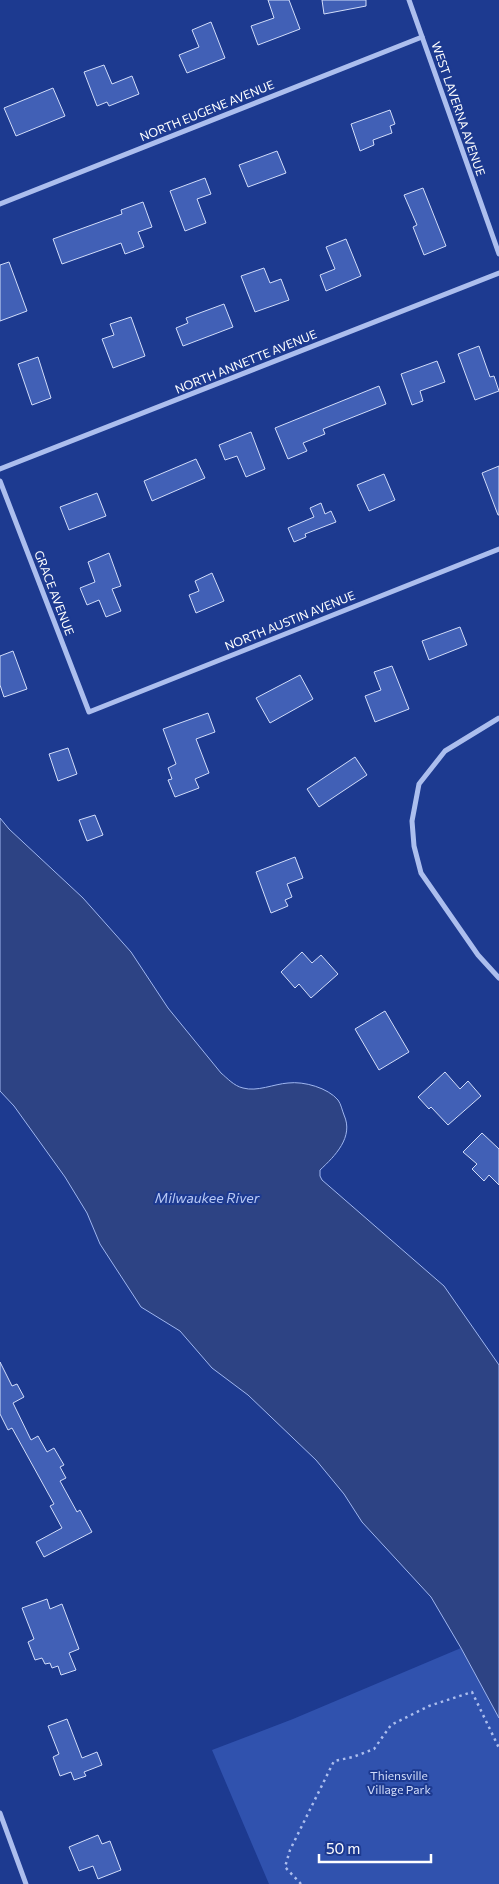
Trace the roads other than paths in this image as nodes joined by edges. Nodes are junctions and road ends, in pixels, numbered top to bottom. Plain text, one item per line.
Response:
1 (409, 0) edge
2 (422, 37) junction
3 (0, 204) edge
4 (499, 254) edge
5 (499, 273) edge
6 (0, 469) edge
7 (0, 482) edge
8 (499, 549) edge
9 (89, 712) joint
10 (499, 718) edge
11 (499, 978) edge
12 (0, 1813) edge
13 (26, 1884) edge

1 - 2 street, WEST LAVERNA AVENUE
2 - 3 street, NORTH EUGENE AVENUE
2 - 4 street, WEST LAVERNA AVENUE
5 - 6 street, NORTH ANNETTE AVENUE
7 - 9 street, GRACE AVENUE
8 - 9 street, NORTH AUSTIN AVENUE
10 - 11 street
12 - 13 street

